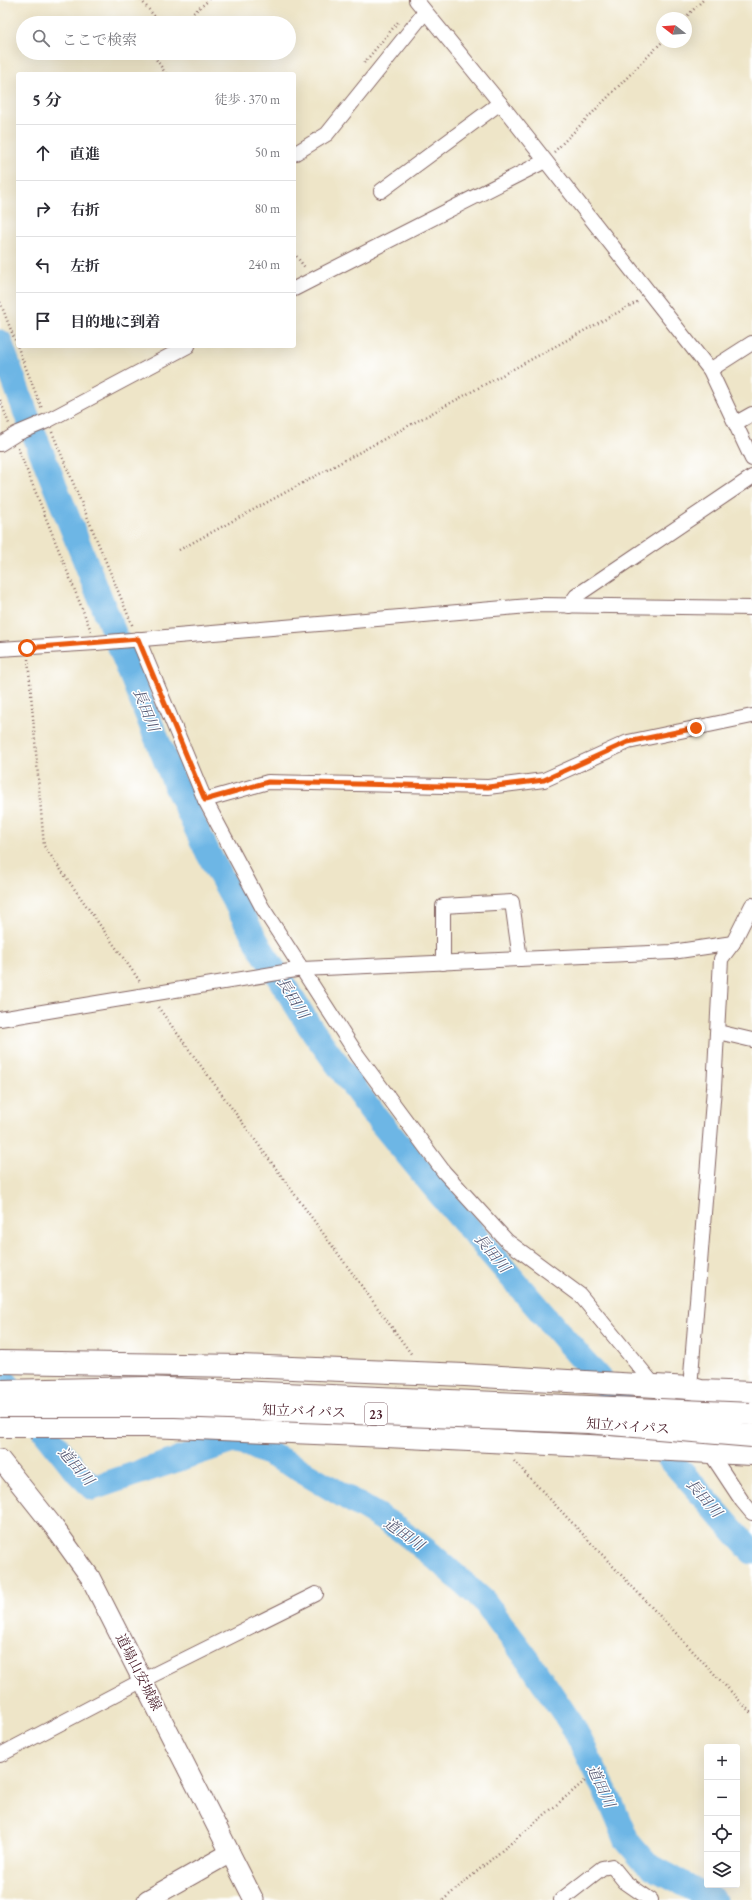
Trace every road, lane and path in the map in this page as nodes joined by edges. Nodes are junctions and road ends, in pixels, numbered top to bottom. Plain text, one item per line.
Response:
1 (141, 0) edge
2 (209, 0) edge
3 (416, 0) edge
4 (703, 0) edge
5 (425, 12) junction
6 (691, 12) edge
7 (154, 16) edge
8 (190, 16) edge
9 (656, 48) edge
10 (157, 60) edge
11 (165, 72) edge
12 (500, 103) junction
13 (296, 153) edge
14 (545, 161) junction
15 (381, 192) dead end
16 (296, 256) edge
17 (313, 279) junction
18 (296, 288) edge
19 (650, 295) junction
20 (0, 302) edge
21 (16, 343) edge
22 (752, 343) edge
23 (18, 348) edge
24 (184, 348) edge
25 (710, 370) junction
26 (0, 400) edge
27 (752, 414) edge
28 (47, 421) junction
29 (736, 423) junction
30 (15, 435) junction
31 (0, 444) edge
32 (752, 459) edge
33 (752, 477) edge
34 (178, 550) dead end
35 (569, 606) junction
36 (752, 608) edge
37 (138, 639) junction
38 (96, 643) junction
39 (27, 648) junction
40 (0, 649) edge
41 (752, 716) edge
42 (205, 800) junction
43 (752, 906) edge
44 (733, 943) junction
45 (520, 959) junction
46 (443, 963) junction
47 (302, 969) junction
48 (149, 995) junction
49 (0, 1019) edge
50 (718, 1032) junction
51 (752, 1040) edge
52 (420, 1356) dead end
53 (0, 1362) edge
54 (655, 1386) junction
55 (690, 1388) junction
56 (0, 1391) edge
57 (752, 1393) edge
58 (0, 1406) edge
59 (752, 1414) edge
60 (0, 1426) edge
61 (752, 1436) edge
62 (705, 1451) junction
63 (752, 1454) edge
64 (512, 1458) dead end
65 (0, 1459) edge
66 (752, 1513) edge
67 (316, 1594) dead end
68 (143, 1680) junction
69 (752, 1714) edge
70 (0, 1755) edge
71 (586, 1780) dead end
72 (230, 1853) junction
73 (147, 1900) edge
74 (254, 1900) edge
75 (443, 1900) edge
76 (561, 1900) edge
77 (650, 1900) edge

1 - 7 path
2 - 8 path
3 - 5 street
4 - 6 path
5 - 12 street
5 - 13 street
9 - 14 path
10 - 11 path
12 - 14 street
12 - 15 street
14 - 17 street
14 - 19 street
16 - 17 path
17 - 18 street
19 - 25 street
19 - 34 path
20 - 21 path
22 - 25 street
23 - 28 path
24 - 28 street
25 - 29 street
26 - 30 path
27 - 29 street
28 - 30 street
28 - 37 path
29 - 32 street
30 - 31 street
30 - 38 path
33 - 35 street
35 - 36 street
35 - 37 street
37 - 38 street
37 - 42 street
38 - 39 street
39 - 40 street
39 - 48 path
41 - 42 street
42 - 47 street
43 - 44 street
44 - 45 street
44 - 50 street
45 - 46 street
45 - 46 street
46 - 47 street
47 - 48 street
47 - 54 street
48 - 49 street
48 - 52 path
50 - 51 street
50 - 55 street
53 - 54 highway
54 - 55 highway
54 - 62 street
55 - 57 highway
56 - 59 highway, 知立バイパス / 23, bridge
58 - 61 highway, 知立バイパス / 23, bridge
60 - 62 highway, 23
62 - 63 highway, 23
62 - 66 street
64 - 69 path
65 - 68 main road, 道場山安城線
67 - 68 street
68 - 70 street
68 - 72 main road, 道場山安城線
71 - 75 path
72 - 73 main road
72 - 74 main road, 道場山安城線
76 - 77 street

